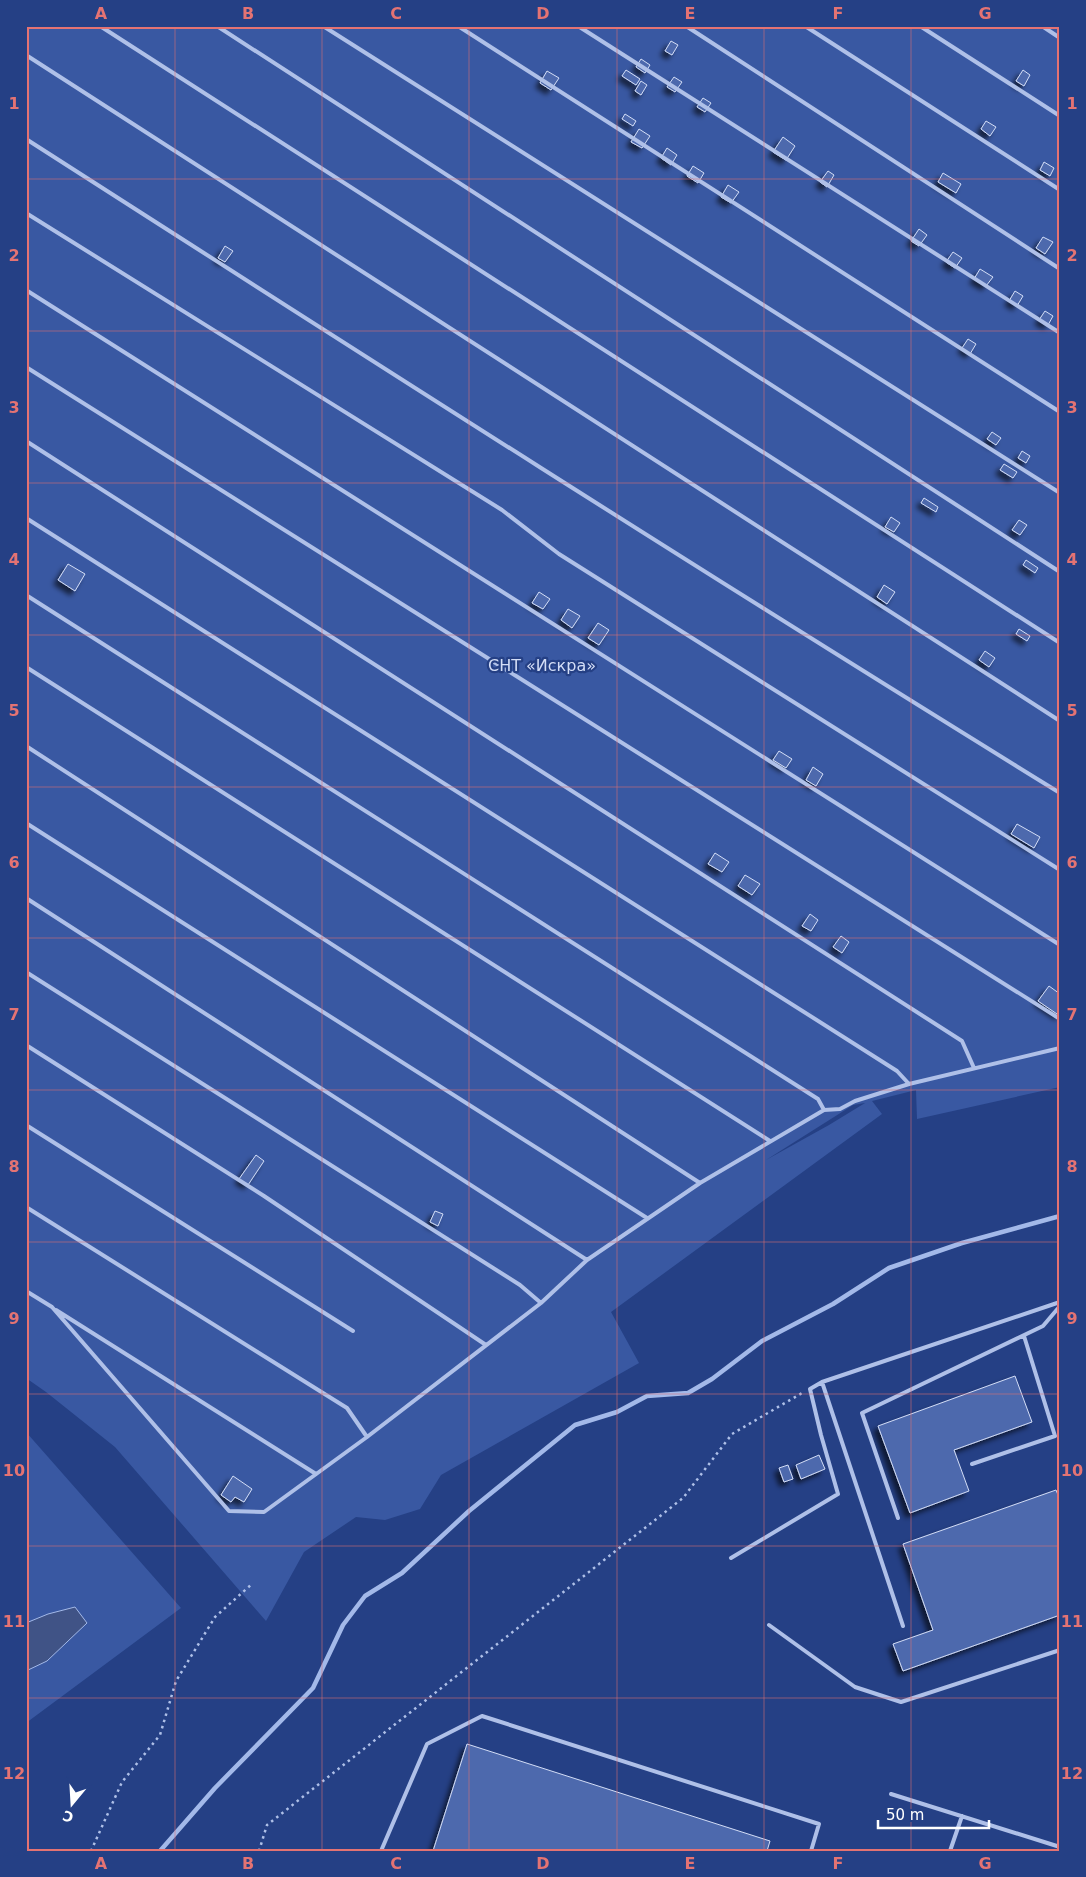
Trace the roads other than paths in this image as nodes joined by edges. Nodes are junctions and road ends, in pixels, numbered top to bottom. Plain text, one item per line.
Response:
1 (100, 26) edge
2 (217, 26) edge
3 (323, 26) edge
4 (458, 26) edge
5 (578, 26) edge
6 (686, 26) edge
7 (805, 26) edge
8 (920, 26) edge
9 (1042, 26) edge
10 (1060, 38) edge
11 (26, 55) edge
12 (1060, 116) edge
13 (26, 139) edge
14 (1060, 190) edge
15 (26, 213) edge
16 (1060, 269) edge
17 (26, 290) edge
18 (1060, 333) edge
19 (26, 367) edge
20 (1060, 412) edge
21 (26, 441) edge
22 (1060, 493) edge
23 (26, 518) edge
24 (1060, 572) edge
25 (26, 595) edge
26 (1060, 642) edge
27 (26, 667) edge
28 (1060, 721) edge
29 (26, 746) edge
30 (1060, 793) edge
31 (26, 823) edge
32 (1060, 870) edge
33 (26, 898) edge
34 (1060, 944) edge
35 (26, 972) edge
36 (1060, 1019) edge
37 (26, 1045) edge
38 (1060, 1048) edge
39 (974, 1068) junction
40 (909, 1084) junction
41 (824, 1110) junction
42 (26, 1125) edge
43 (770, 1141) junction
44 (700, 1183) junction
45 (26, 1207) edge
46 (647, 1218) junction
47 (587, 1260) junction
48 (26, 1291) edge
49 (541, 1303) junction
50 (1060, 1304) edge
51 (52, 1307) junction
52 (354, 1331) dead end
53 (1024, 1336) junction
54 (486, 1345) junction
55 (822, 1382) junction
56 (367, 1437) junction
57 (972, 1464) dead end
58 (316, 1474) junction
59 (898, 1518) dead end
60 (731, 1558) dead end
61 (769, 1626) dead end
62 (903, 1626) dead end
63 (1060, 1650) edge
64 (891, 1794) dead end
65 (962, 1816) junction
66 (1060, 1847) edge
67 (380, 1851) edge
68 (811, 1851) edge
69 (950, 1851) edge

1 - 26 lane
2 - 24 lane
3 - 22 lane
4 - 20 lane
5 - 18 lane
6 - 16 lane
7 - 14 lane
8 - 12 lane
9 - 10 lane
11 - 28 lane
13 - 30 lane
15 - 32 lane
17 - 34 lane
19 - 36 lane
21 - 39 lane
23 - 40 lane
25 - 41 lane
27 - 43 lane
29 - 44 lane
31 - 46 lane
33 - 47 lane
35 - 49 lane
37 - 54 lane
38 - 39 lane
39 - 40 lane
40 - 41 lane
41 - 43 lane
42 - 52 lane
43 - 44 lane
44 - 46 lane
45 - 56 lane
46 - 47 lane
47 - 49 lane
48 - 51 lane
49 - 54 lane
50 - 53 lane
50 - 55 lane
51 - 58 lane
51 - 58 lane
53 - 57 lane
53 - 59 lane
54 - 56 lane
55 - 60 lane
55 - 62 lane
56 - 58 lane
61 - 63 lane
64 - 65 lane
65 - 66 lane
65 - 69 lane
67 - 68 lane

